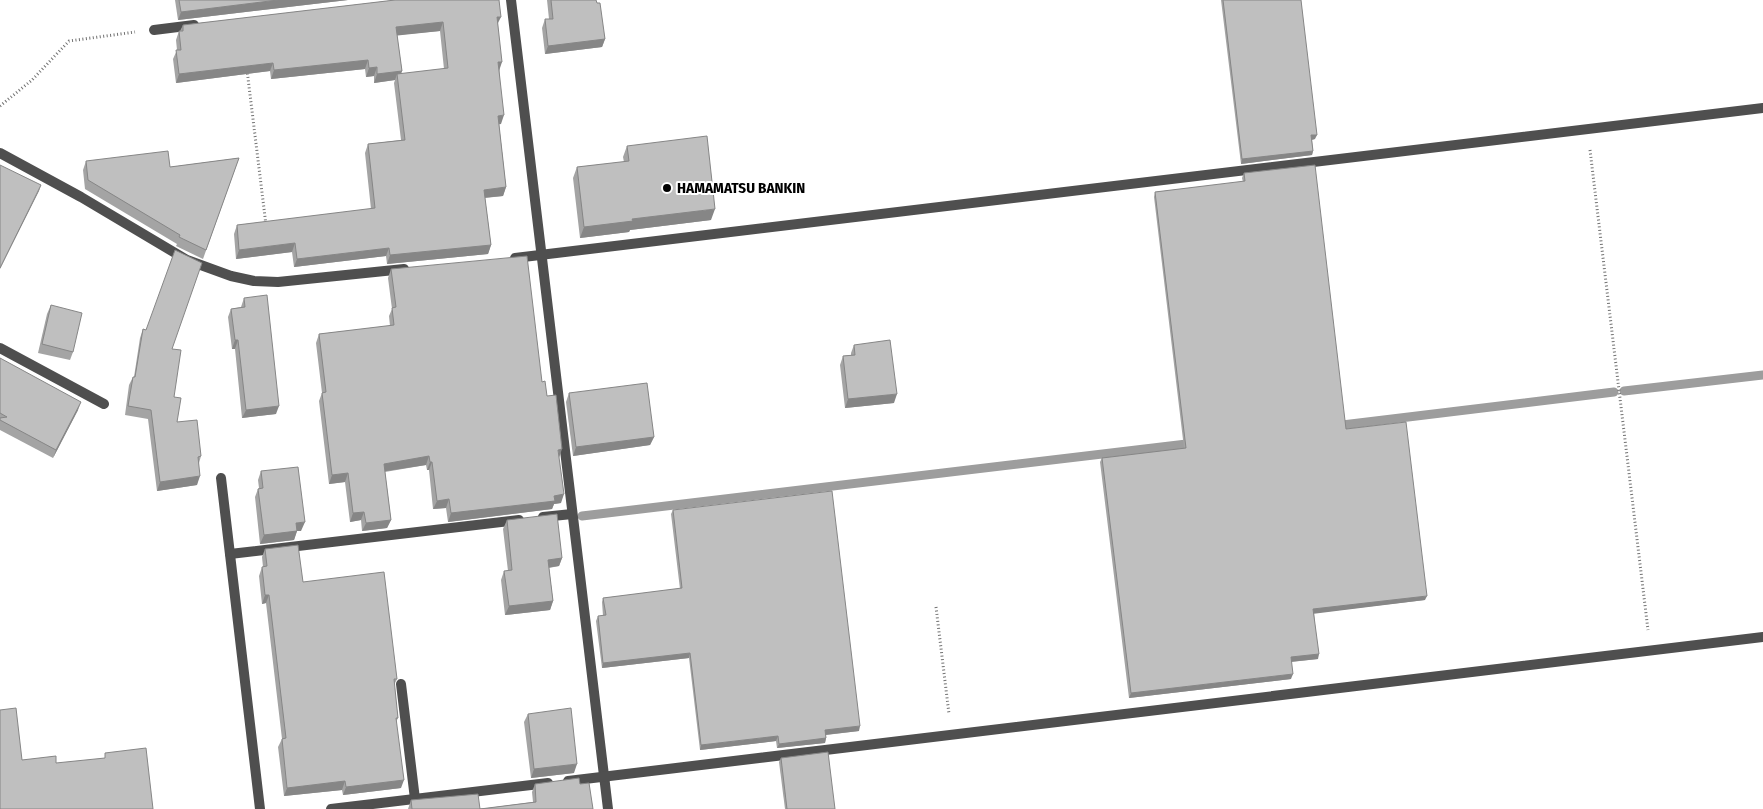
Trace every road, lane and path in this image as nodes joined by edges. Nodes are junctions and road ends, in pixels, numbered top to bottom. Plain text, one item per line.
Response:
1 (511, 0) edge
2 (202, 24) edge
3 (154, 30) joint
4 (247, 68) edge
5 (0, 106) edge
6 (1763, 108) edge
7 (1588, 130) junction
8 (0, 154) edge
9 (267, 233) edge
10 (541, 255) junction
11 (502, 259) edge
12 (414, 268) edge
13 (0, 348) edge
14 (104, 404) dead end
15 (221, 478) dead end
16 (572, 514) junction
17 (230, 554) junction
18 (936, 608) dead end
19 (1763, 637) edge
20 (1650, 651) junction
21 (401, 684) dead end
22 (951, 734) junction
23 (604, 776) junction
24 (415, 799) junction
25 (260, 809) edge
26 (332, 809) edge
27 (608, 809) edge

1 - 10 street
2 - 3 street
3 - 5 path
4 - 9 path
6 - 7 street
7 - 10 street
7 - 20 path
8 - 12 street
10 - 11 street
10 - 16 street
13 - 14 street
15 - 17 street
16 - 17 street
16 - 23 street
17 - 25 street
18 - 22 path
19 - 20 street
20 - 22 street
21 - 24 street
22 - 23 street
23 - 24 street
23 - 27 street
24 - 26 street

